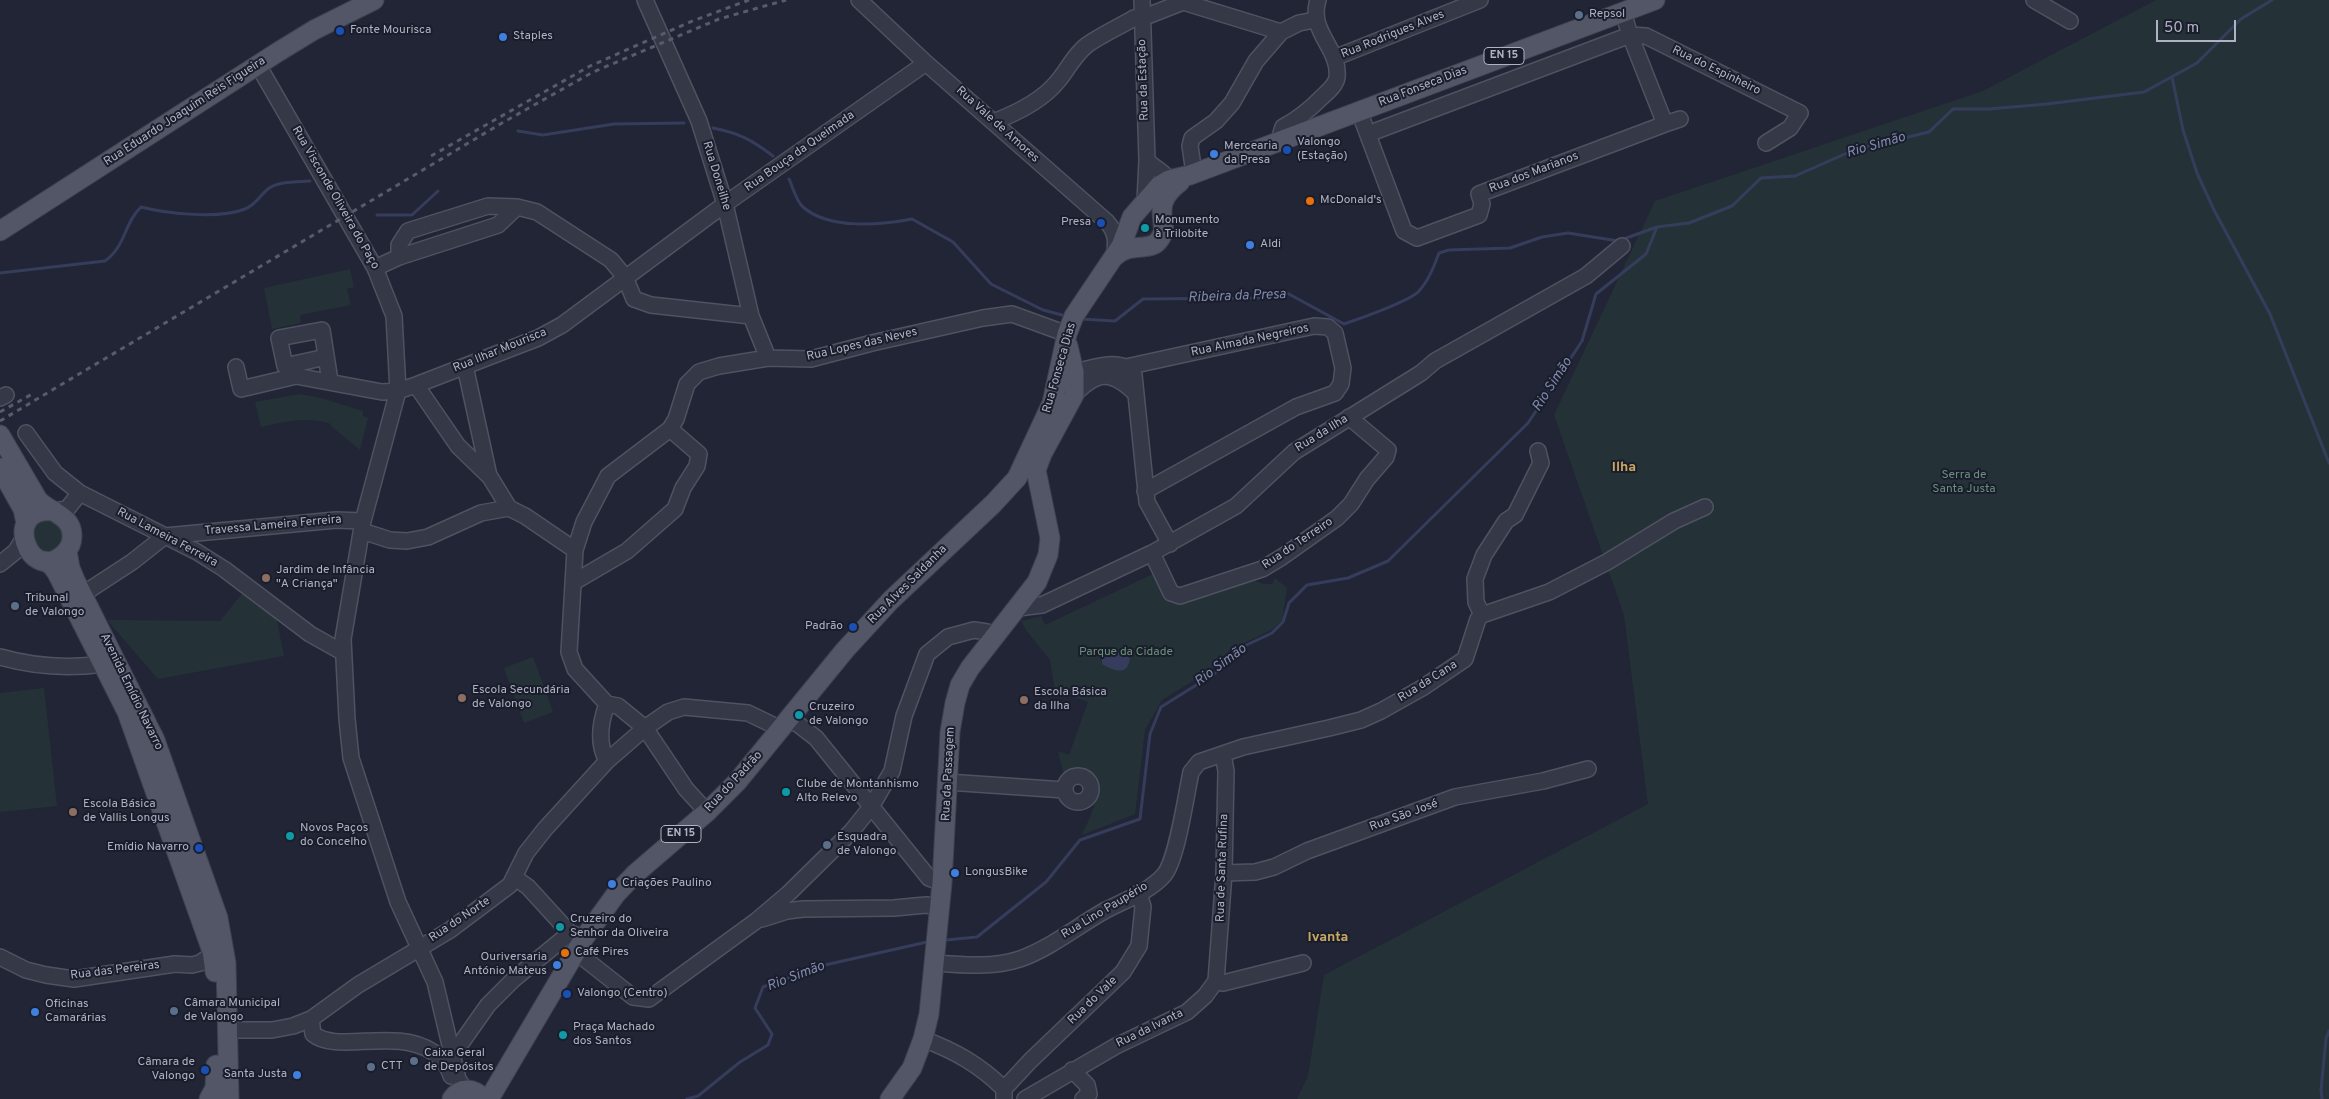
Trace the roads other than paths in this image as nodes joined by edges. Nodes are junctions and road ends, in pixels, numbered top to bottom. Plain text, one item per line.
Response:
1 (374, 0) edge
2 (645, 0) edge
3 (859, 0) edge
4 (1142, 0) edge
5 (1318, 0) edge
6 (1480, 0) edge
7 (2034, 0) edge
8 (1651, 1) edge
9 (1623, 12) junction
10 (1142, 18) junction
11 (1315, 20) junction
12 (2070, 21) dead end
13 (1282, 32) junction
14 (1630, 35) junction
15 (1334, 58) junction
16 (926, 63) junction
17 (258, 65) junction
18 (1380, 103) junction
19 (1359, 111) junction
20 (1680, 118) dead end
21 (993, 122) junction
22 (1665, 124) junction
23 (1388, 126) junction
24 (1368, 134) junction
25 (1279, 140) junction
26 (1766, 143) dead end
27 (1168, 174) junction
28 (725, 204) junction
29 (517, 207) junction
30 (1134, 223) junction
31 (0, 231) edge
32 (1622, 246) dead end
33 (399, 257) junction
34 (1113, 258) junction
35 (375, 268) junction
36 (625, 277) junction
37 (751, 316) junction
38 (1067, 334) junction
39 (326, 357) junction
40 (768, 358) junction
41 (465, 366) junction
42 (1126, 366) junction
43 (236, 367) dead end
44 (291, 371) junction
45 (1074, 372) junction
46 (330, 381) junction
47 (416, 385) junction
48 (398, 391) junction
49 (1136, 393) junction
50 (1074, 395) junction
51 (1052, 403) junction
52 (1349, 417) junction
53 (670, 429) junction
54 (26, 433) dead end
55 (0, 435) edge
56 (1538, 451) dead end
57 (1029, 465) junction
58 (8, 471) edge
59 (490, 477) junction
60 (1145, 491) junction
61 (69, 507) junction
62 (1705, 507) dead end
63 (508, 508) junction
64 (362, 526) junction
65 (165, 536) junction
66 (31, 544) junction
67 (1170, 544) junction
68 (575, 550) junction
69 (67, 551) junction
70 (1152, 553) junction
71 (3, 562) edge
72 (574, 582) junction
73 (82, 594) junction
74 (1018, 608) junction
75 (1482, 615) junction
76 (993, 636) junction
77 (342, 652) junction
78 (0, 657) edge
79 (103, 664) junction
80 (607, 704) junction
81 (785, 724) junction
82 (645, 728) junction
83 (1223, 754) junction
84 (607, 761) junction
85 (1588, 770) dead end
86 (161, 782) junction
87 (947, 782) junction
88 (1065, 790) dead end
89 (871, 807) junction
90 (707, 812) junction
91 (1224, 873) junction
92 (514, 877) junction
93 (942, 883) junction
94 (1139, 893) junction
95 (940, 907) junction
96 (756, 921) junction
97 (577, 941) junction
98 (419, 947) junction
99 (219, 953) junction
100 (0, 957) edge
101 (1303, 963) dead end
102 (934, 964) junction
103 (1216, 981) junction
104 (312, 1027) junction
105 (228, 1030) junction
106 (446, 1034) junction
107 (923, 1039) junction
108 (430, 1050) junction
109 (452, 1056) junction
110 (1075, 1068) junction
111 (1004, 1094) edge
112 (467, 1096) edge
113 (209, 1099) edge
114 (223, 1099) edge
115 (229, 1099) edge
116 (890, 1099) edge
117 (1025, 1099) edge
118 (1083, 1099) edge

1 - 17 main road, Rua Eduardo Joaquim Reis Figueira
2 - 28 street, Rua Doneilhe
3 - 16 street, Rua Vale de Amores
4 - 10 street, Rua da Estação
5 - 11 street
6 - 15 street, Rua Rodrigues Alves
7 - 12 street
8 - 9 main road, Rua Fonseca Dias / EN 15
9 - 14 street
9 - 18 main road, Rua Fonseca Dias / EN 15
10 - 13 street
10 - 21 street
10 - 27 street, Rua da Estação
11 - 13 street
11 - 15 street
13 - 27 street
14 - 22 street
14 - 23 street
14 - 26 street, Rua do Espinheiro
15 - 25 street
16 - 21 street, Rua Vale de Amores
16 - 28 street, Rua Bouça da Queimada
17 - 31 main road, Rua Eduardo Joaquim Reis Figueira
17 - 35 street, Rua Visconde Oliveira do Paço
18 - 19 main road, Rua Fonseca Dias / EN 15
18 - 23 street
19 - 24 street, Rua dos Marianos
19 - 25 main road, Rua Fonseca Dias
20 - 22 street, Rua dos Marianos
21 - 30 street, Rua Vale de Amores
22 - 24 street, Rua dos Marianos
23 - 24 street
25 - 27 main road, Rua Fonseca Dias
27 - 30 street, Rua da Estação
27 - 30 main road, Rua Fonseca Dias
28 - 36 street, Rua Bouça da Queimada
28 - 37 street, Rua Doneilhe
29 - 33 street
29 - 33 street
29 - 36 street
30 - 34 main road, Rua Fonseca Dias
30 - 34 street
32 - 52 street, Rua da Ilha
33 - 35 street
34 - 38 main road, Rua Fonseca Dias
35 - 48 street, Rua Visconde Oliveira do Paço
36 - 37 street
36 - 41 street, Rua Ilhar Mourisca
37 - 40 street, Rua Doneilhe
38 - 40 street, Rua Lopes das Neves
38 - 45 main road
38 - 51 main road, Rua Fonseca Dias
39 - 44 street
39 - 44 street
39 - 46 street
40 - 53 street, Rua Lopes das Neves
41 - 47 street, Rua Ilhar Mourisca
41 - 59 street
42 - 45 street
42 - 49 street
42 - 60 street, Rua Almada Negreiros
43 - 44 street
44 - 46 street
45 - 50 main road
45 - 51 main road
46 - 48 street
47 - 48 street, Rua Ilhar Mourisca
47 - 59 street
48 - 64 street, Rua Visconde Oliveira do Paço
49 - 50 street
49 - 60 street
50 - 57 main road
51 - 57 main road, Rua Fonseca Dias
52 - 67 street, Rua da Ilha
52 - 70 street, Rua do Terreiro
53 - 68 street, Rua Lopes das Neves
53 - 72 street
54 - 61 street, Rua Lameira Ferreira
55 - 58 main road, Avenida Emídio Navarro
56 - 75 street
57 - 74 main road, Rua da Passagem
57 - 81 main road, Rua Alves Saldanha
58 - 61 main road, Avenida Emídio Navarro
58 - 66 main road, Avenida Emídio Navarro
59 - 63 street
60 - 67 street
61 - 65 street, Rua Lameira Ferreira
61 - 66 main road
61 - 69 main road, Avenida Emídio Navarro
62 - 75 street
63 - 64 street, Travessa Lameira Ferreira
63 - 68 street
64 - 65 street, Travessa Lameira Ferreira
64 - 77 street, Rua Visconde Oliveira do Paço
65 - 73 street
65 - 77 street, Rua Lameira Ferreira
66 - 69 main road
66 - 71 street
66 - 79 main road, Avenida Emídio Navarro
67 - 70 street, Rua da Ilha
68 - 72 street, Rua Lopes das Neves
69 - 73 main road, Avenida Emídio Navarro
70 - 74 street, Rua da Ilha
72 - 80 street, Rua Lopes das Neves
73 - 86 main road, Avenida Emídio Navarro
74 - 76 main road, Rua da Passagem
75 - 83 street, Rua da Cana
76 - 87 main road, Rua da Passagem
76 - 89 street
77 - 98 street, Rua Visconde Oliveira do Paço
78 - 79 street
79 - 86 main road, Avenida Emídio Navarro
80 - 82 street
80 - 84 street
81 - 82 street, Rua do Norte
81 - 89 street, Rua do Norte
81 - 90 main road, Rua do Padrão / EN 15
82 - 84 street, Rua do Norte
82 - 90 street
83 - 91 street, Rua de Santa Rufina
83 - 94 street, Rua Lino Paupério
84 - 92 street, Rua do Norte
85 - 91 street, Rua São José
86 - 99 main road, Avenida Emídio Navarro
87 - 88 street
87 - 93 main road, Rua da Passagem
89 - 93 street, Rua do Norte
89 - 96 street
90 - 97 main road, Rua do Padrão / EN 15
91 - 103 street, Rua de Santa Rufina
92 - 97 street
92 - 98 street, Rua do Norte
93 - 95 main road, Rua da Passagem
94 - 102 street, Rua Lino Paupério
94 - 111 street, Rua do Vale
95 - 96 street
95 - 102 main road, Rua da Passagem
96 - 97 street
97 - 109 street
97 - 112 main road
98 - 104 street, Rua do Norte
98 - 106 street, Rua Visconde Oliveira do Paço
99 - 100 street, Rua das Pereiras
99 - 105 main road, Avenida Emídio Navarro
99 - 113 main road, Avenida Emídio Navarro
101 - 103 street
102 - 107 main road, Rua da Passagem
103 - 110 street, Rua da Ivanta
104 - 105 street, Rua do Norte
104 - 108 street
105 - 115 main road, Avenida Emídio Navarro
106 - 108 street
106 - 109 street, Rua Visconde Oliveira do Paço
107 - 111 street
107 - 116 main road, Rua da Passagem
108 - 112 street
109 - 112 street, Rua Visconde Oliveira do Paço
110 - 117 street, Rua da Ivanta
110 - 118 street
113 - 114 main road

